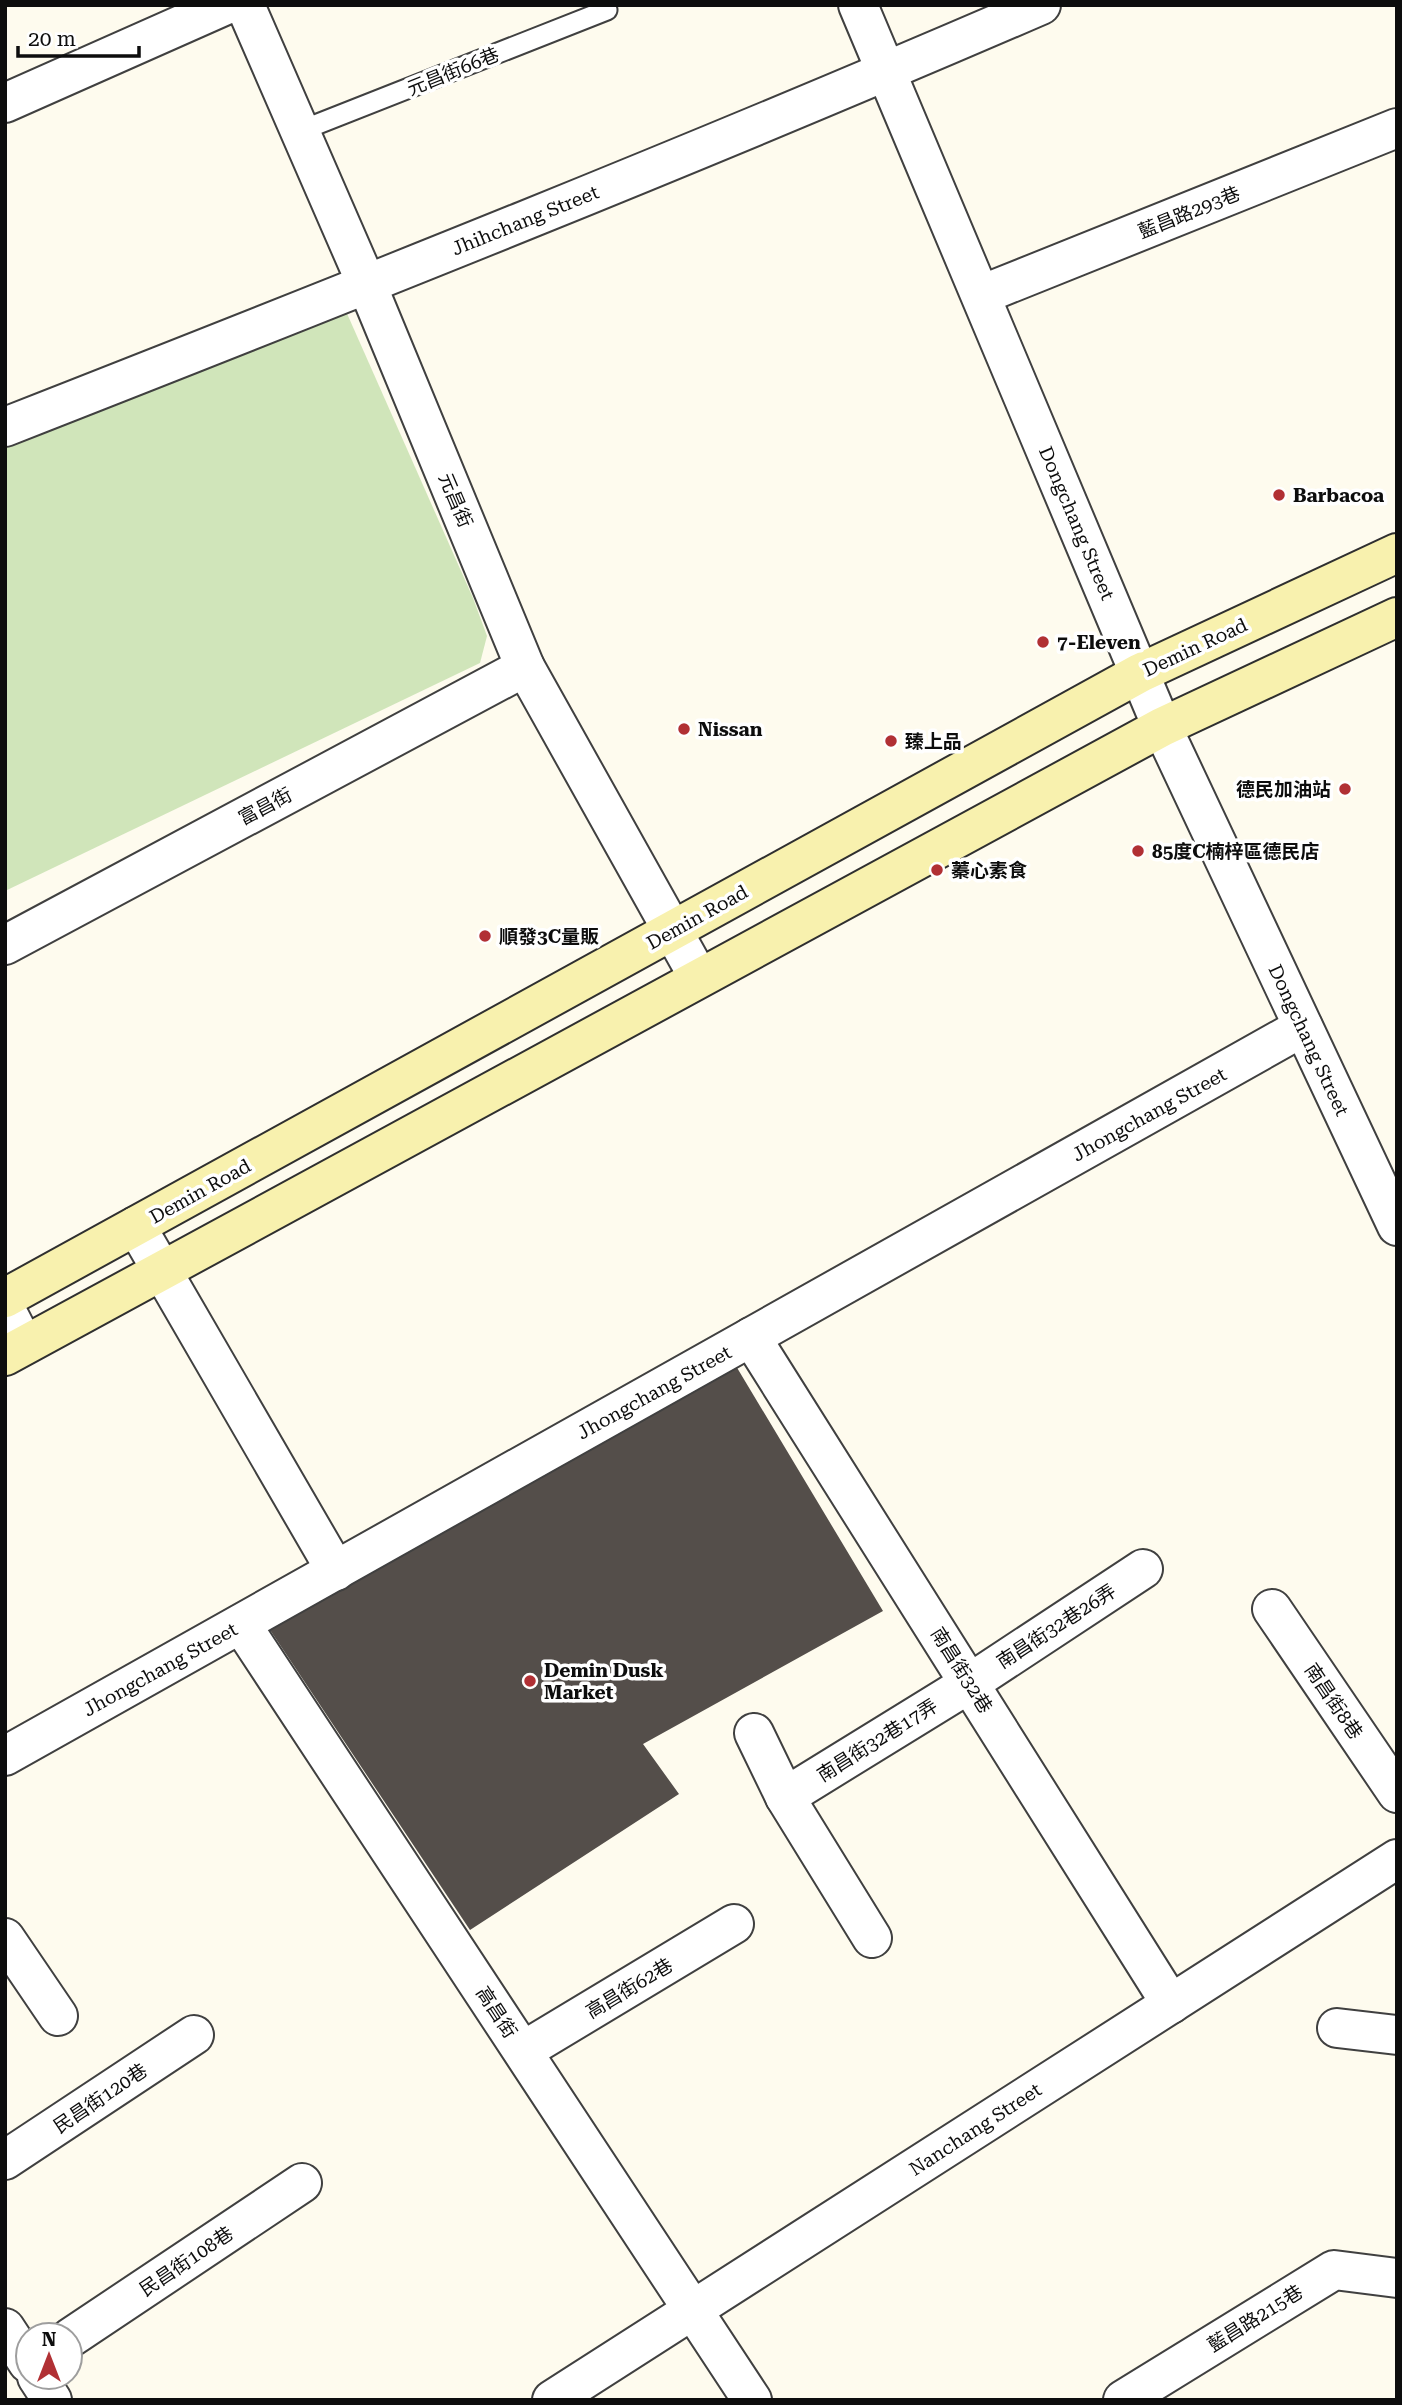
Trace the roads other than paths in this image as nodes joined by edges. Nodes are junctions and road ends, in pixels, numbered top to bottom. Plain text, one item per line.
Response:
1 (226, 5) edge
2 (245, 5) edge
3 (858, 5) edge
4 (1041, 5) edge
5 (607, 10) dead end
6 (888, 72) junction
7 (5, 103) edge
8 (1397, 128) edge
9 (300, 131) junction
10 (367, 285) junction
11 (981, 295) junction
12 (5, 428) edge
13 (1397, 553) edge
14 (1397, 617) edge
15 (525, 667) junction
16 (1140, 673) junction
17 (1162, 727) junction
18 (672, 930) junction
19 (5, 945) edge
20 (699, 978) junction
21 (1303, 1027) junction
22 (136, 1226) junction
23 (1397, 1226) edge
24 (162, 1269) junction
25 (5, 1298) edge
26 (5, 1308) edge
27 (751, 1337) junction
28 (15, 1350) edge
29 (1143, 1569) dead end
30 (336, 1570) junction
31 (1272, 1609) dead end
32 (241, 1624) junction
33 (970, 1683) junction
34 (754, 1733) dead end
35 (5, 1756) edge
36 (1397, 1793) edge
37 (785, 1797) junction
38 (1397, 1859) edge
39 (734, 1924) dead end
40 (5, 1938) edge
41 (872, 1938) dead end
42 (1171, 2004) junction
43 (58, 2016) dead end
44 (1337, 2028) dead end
45 (194, 2035) dead end
46 (1397, 2035) edge
47 (523, 2051) junction
48 (5, 2160) edge
49 (302, 2183) dead end
50 (1397, 2278) edge
51 (693, 2310) junction
52 (84, 2329) edge
53 (552, 2400) edge
54 (752, 2400) edge
55 (1123, 2400) edge

1 - 7 street
2 - 9 street, 元昌街
3 - 6 street, Dongchang Street
4 - 6 street, Jhihchang Street
5 - 9 lane, 元昌街66巷
6 - 10 street, Jhihchang Street
6 - 11 street, Dongchang Street
8 - 11 street, 藍昌路293巷
9 - 10 street, 元昌街
10 - 12 street, Jhihchang Street
10 - 15 street, 元昌街
11 - 16 street, Dongchang Street
13 - 16 street, Demin Road
14 - 17 street
15 - 18 street, 元昌街
15 - 19 street, 富昌街
16 - 17 street, Dongchang Street
16 - 18 street, Demin Road
17 - 20 street
17 - 21 street, Dongchang Street
18 - 20 street, 元昌街
18 - 22 street, Demin Road
20 - 24 street
21 - 23 street, Dongchang Street
21 - 27 street, Jhongchang Street
22 - 24 street
22 - 25 street, Demin Road
24 - 28 street
24 - 30 street
26 - 28 street
27 - 30 street, Jhongchang Street
27 - 33 street, 南昌街32巷
29 - 33 street, 南昌街32巷26弄
30 - 32 street, Jhongchang Street
31 - 36 street, 南昌街8巷
32 - 35 street, Jhongchang Street
32 - 47 street, 高昌街
33 - 37 street, 南昌街32巷17弄
33 - 42 street, 南昌街32巷
34 - 37 street
37 - 41 street
38 - 42 street, Nanchang Street
39 - 47 street, 高昌街62巷
40 - 43 street
42 - 51 street, Nanchang Street
44 - 46 street
45 - 48 street, 民昌街120巷
47 - 51 street, 高昌街
49 - 52 street, 民昌街108巷
50 - 55 street, 藍昌路215巷
51 - 53 street, Nanchang Street
51 - 54 street, 高昌街

